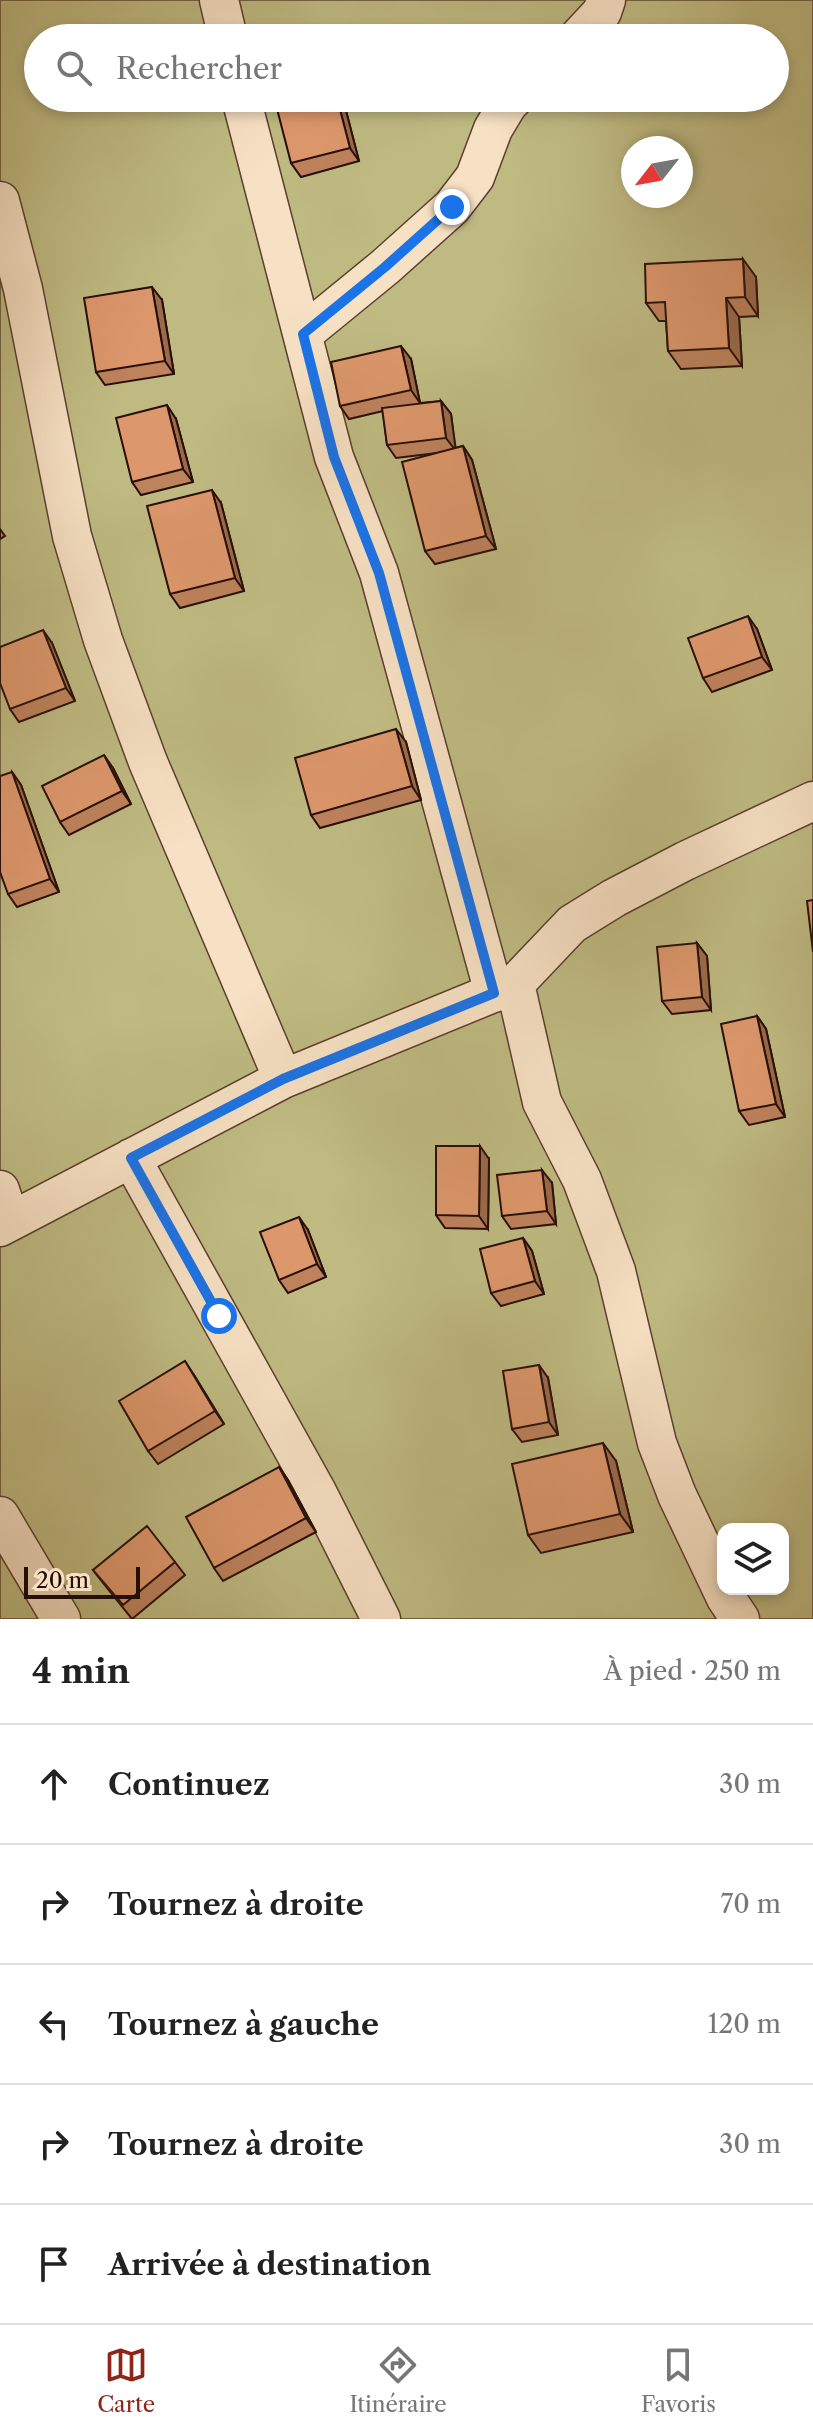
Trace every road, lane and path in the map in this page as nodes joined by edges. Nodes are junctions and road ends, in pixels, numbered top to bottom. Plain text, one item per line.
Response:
1 (219, 0) edge
2 (606, 0) edge
3 (225, 24) edge
4 (591, 24) edge
5 (245, 112) edge
6 (503, 112) edge
7 (0, 201) edge
8 (303, 334) junction
9 (813, 801) edge
10 (504, 988) junction
11 (283, 1079) junction
12 (131, 1158) junction
13 (3, 1212) edge
14 (0, 1516) edge
15 (61, 1619) edge
16 (381, 1619) edge
17 (740, 1619) edge

1 - 3 street
2 - 4 street
5 - 8 street
6 - 8 street
7 - 11 street
8 - 10 street
9 - 10 street
10 - 11 street
10 - 17 street
11 - 12 street
12 - 13 street
12 - 16 street
14 - 15 street

